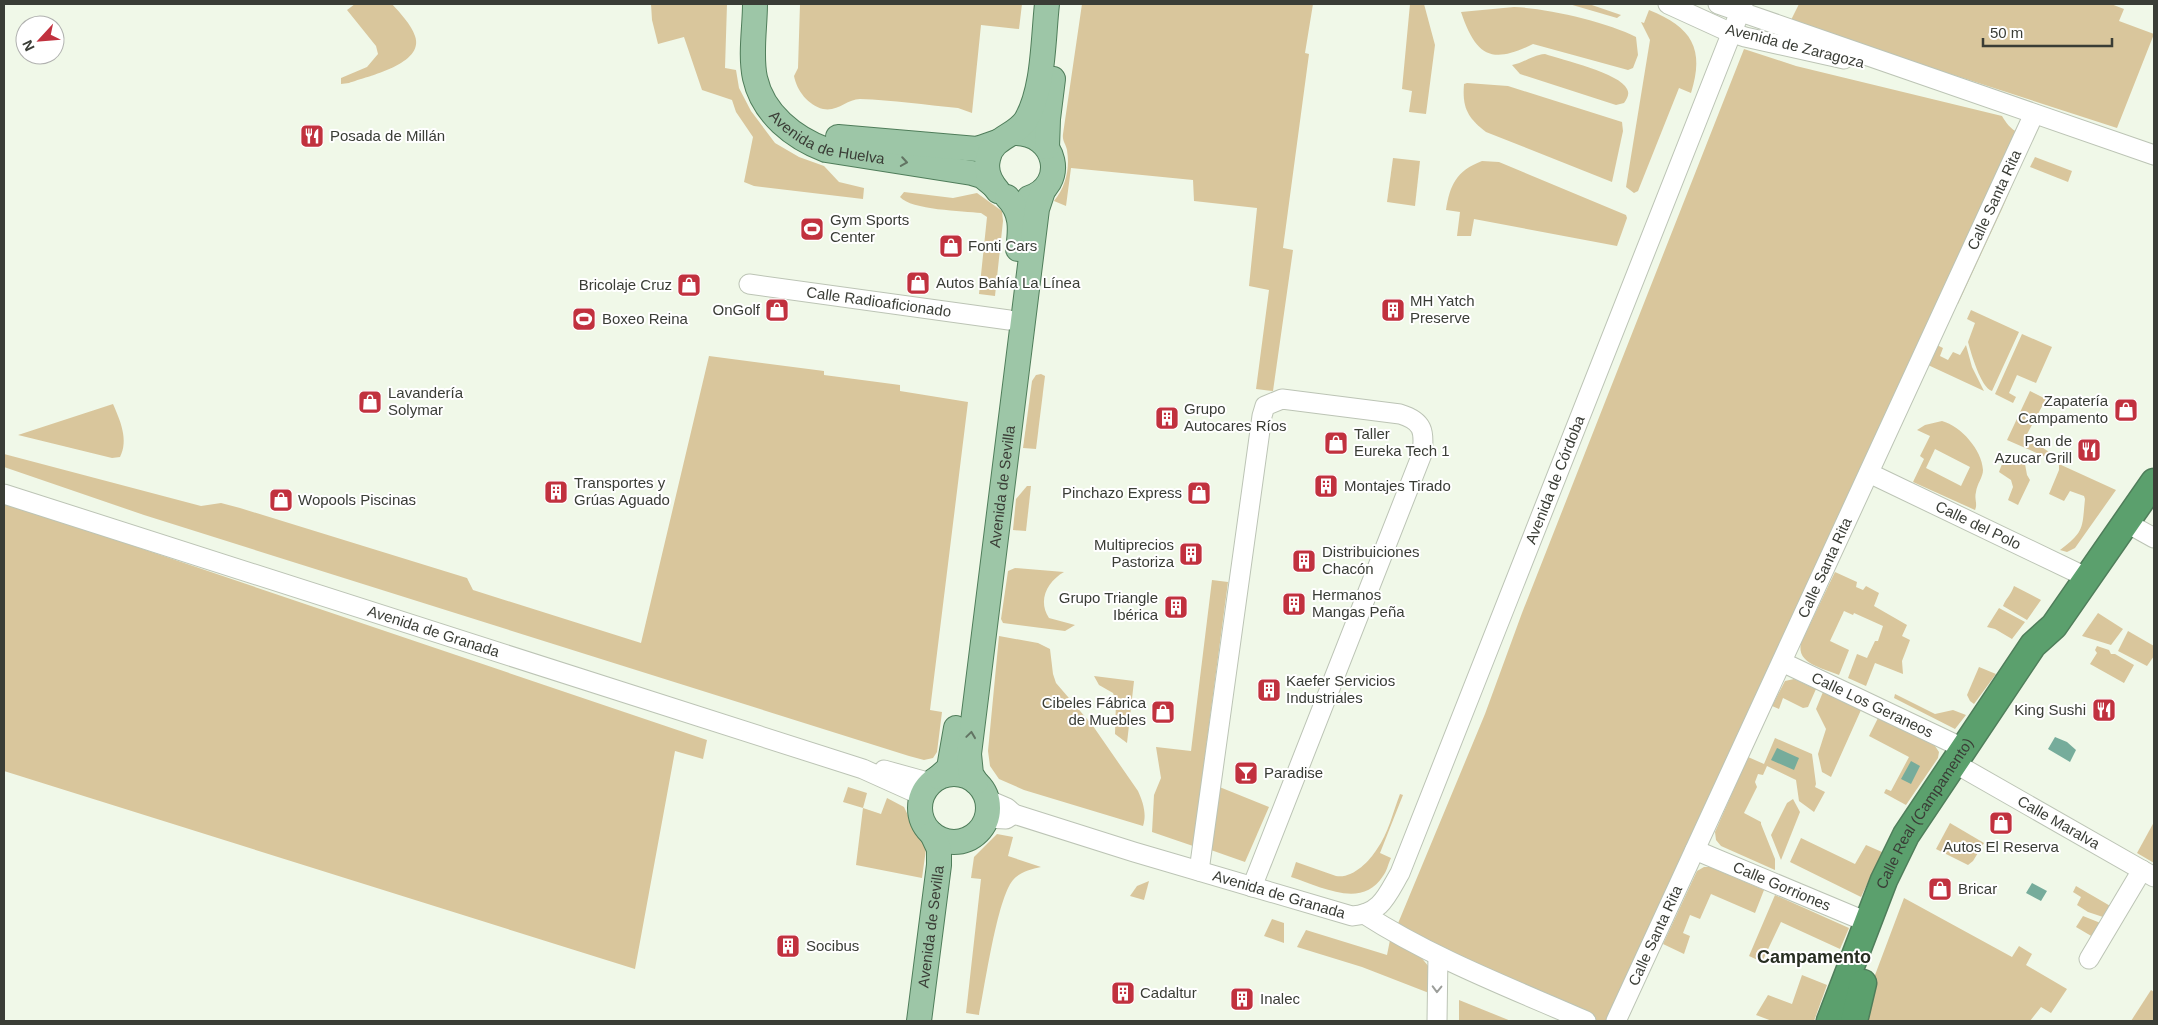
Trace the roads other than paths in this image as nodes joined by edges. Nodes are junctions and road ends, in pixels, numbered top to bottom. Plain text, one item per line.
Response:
1 (755, 4) edge
2 (768, 4) edge
3 (1047, 4) edge
4 (1063, 4) edge
5 (1668, 4) edge
6 (1693, 4) edge
7 (1718, 4) edge
8 (1736, 20) edge
9 (1927, 77) junction
10 (2034, 114) junction
11 (1006, 138) junction
12 (1047, 147) junction
13 (2154, 156) edge
14 (1000, 191) junction
15 (1043, 191) junction
16 (749, 284) dead end
17 (1009, 320) junction
18 (1869, 473) junction
19 (2154, 482) edge
20 (4, 494) edge
21 (2127, 523) junction
22 (2154, 538) edge
23 (2088, 578) junction
24 (1782, 662) junction
25 (1963, 758) junction
26 (931, 785) junction
27 (983, 800) junction
28 (932, 834) junction
29 (964, 840) junction
30 (1695, 850) junction
31 (1199, 871) junction
32 (2148, 873) edge
33 (1252, 887) junction
34 (1364, 914) junction
35 (1867, 922) junction
36 (1438, 956) junction
37 (2089, 959) dead end
38 (1863, 983) junction
39 (919, 1021) edge
40 (935, 1021) edge
41 (1437, 1021) edge
42 (1586, 1021) edge
43 (1616, 1021) edge
44 (1830, 1021) edge
45 (1839, 1021) edge
46 (1848, 1021) edge
47 (1854, 1021) edge

1 -> 14 main road, Avenida de Huelva
2 - 11 main road, Avenida de Huelva
3 - 11 main road
4 - 12 main road
5 - 8 street, Avenida de Zaragoza
6 - 8 street
7 - 8 street, Avenida de Zaragoza
8 - 9 street, Avenida de Zaragoza
8 - 9 street, Avenida de Zaragoza
8 - 34 street, Avenida de Córdoba
9 - 10 street, Avenida de Zaragoza
10 - 13 street, Avenida de Zaragoza
10 - 18 street, Calle Santa Rita
11 - 12 main road
11 - 14 main road
12 - 15 main road
14 - 15 main road
14 - 17 main road, Avenida de Sevilla
27 -> 15 main road, Avenida de Sevilla
16 - 17 street, Calle Radioaficionado
17 - 26 main road, Avenida de Sevilla
18 - 23 street, Calle del Polo
18 - 24 street, Calle Santa Rita
19 - 21 highway, Calle Real (Campamento)
20 - 26 street, Avenida de Granada
21 - 22 street
21 - 23 highway, Calle Real (Campamento)
23 - 25 highway, Calle Real (Campamento)
24 - 25 street, Calle Los Geraneos
24 - 30 street, Calle Santa Rita
25 - 32 street, Calle Maralva
25 - 35 highway, Calle Real (Campamento)
25 - 38 highway, Calle Real (Campamento)
26 - 27 main road
26 - 28 main road
27 - 29 main road
27 - 31 street, Avenida de Granada
28 - 29 main road
28 - 39 main road, Avenida de Sevilla
29 - 40 main road, Avenida de Sevilla
30 - 35 street, Calle Gorriones
30 - 43 street, Calle Santa Rita
31 - 33 street, Avenida de Granada
31 - 33 street
32 - 37 street
33 - 34 street, Avenida de Granada
34 - 36 street, Avenida de Granada
35 - 44 highway, Calle Real (Campamento)
35 - 45 highway
36 -> 41 street
36 - 42 street, Avenida de Granada
38 - 46 highway, Calle Real (Campamento)
38 - 47 highway

